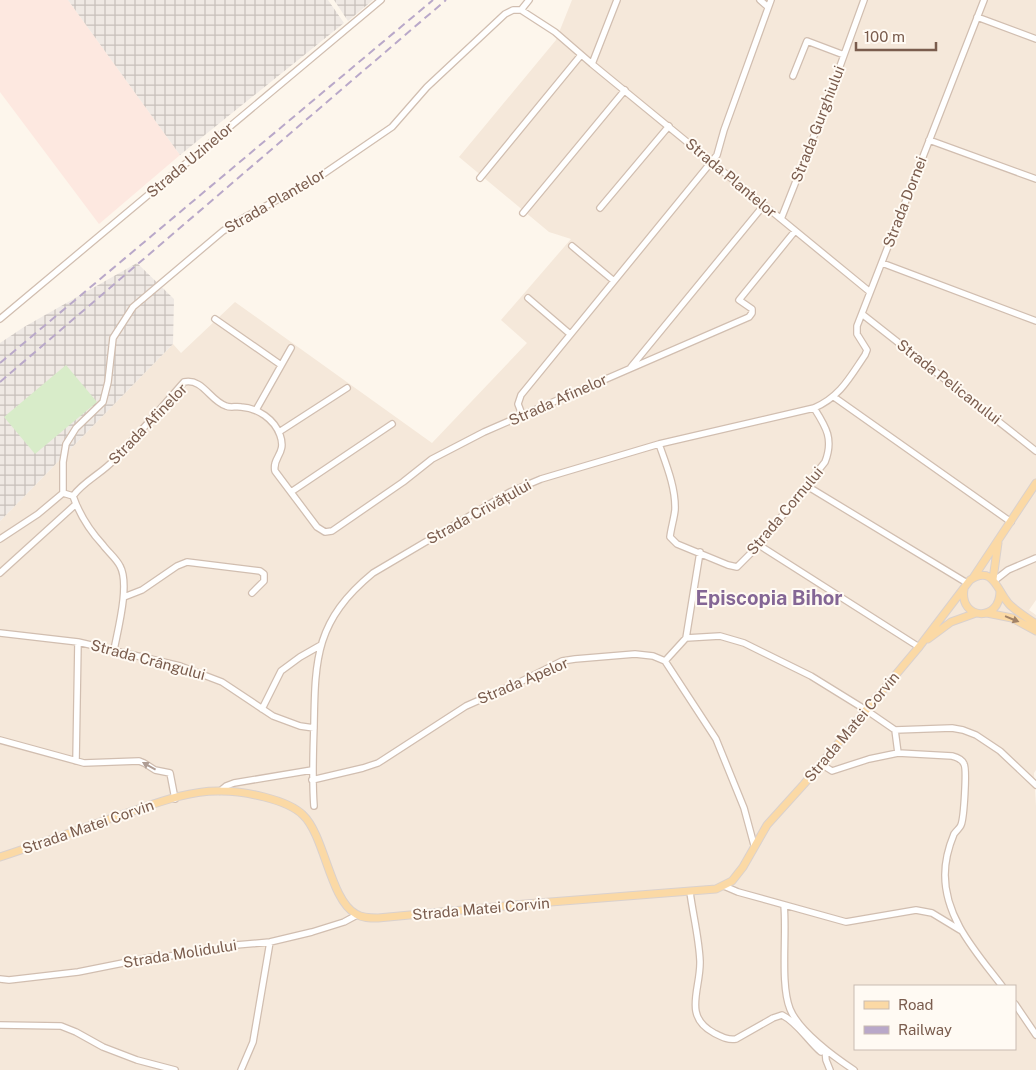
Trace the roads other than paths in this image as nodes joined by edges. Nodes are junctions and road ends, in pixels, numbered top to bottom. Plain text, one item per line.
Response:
1 (380, 0) edge
2 (529, 0) edge
3 (616, 0) edge
4 (760, 0) edge
5 (771, 0) edge
6 (864, 0) edge
7 (984, 0) edge
8 (768, 7) junction
9 (521, 10) junction
10 (977, 17) junction
11 (1036, 39) edge
12 (582, 55) junction
13 (844, 55) junction
14 (592, 64) junction
15 (793, 76) dead end
16 (625, 90) junction
17 (669, 126) junction
18 (929, 140) junction
19 (713, 162) junction
20 (480, 178) dead end
21 (1036, 179) edge
22 (764, 205) junction
23 (600, 208) dead end
24 (523, 213) dead end
25 (781, 219) junction
26 (795, 231) junction
27 (572, 246) dead end
28 (882, 263) junction
29 (614, 281) junction
30 (870, 292) junction
31 (528, 298) dead end
32 (862, 314) junction
33 (215, 319) dead end
34 (0, 320) edge
35 (1036, 321) edge
36 (570, 334) junction
37 (291, 348) dead end
38 (281, 365) junction
39 (630, 368) junction
40 (347, 388) dead end
41 (834, 397) junction
42 (814, 408) junction
43 (256, 410) junction
44 (523, 417) junction
45 (392, 424) dead end
46 (279, 432) junction
47 (660, 444) junction
48 (1036, 451) edge
49 (1036, 483) edge
50 (807, 486) junction
51 (291, 492) junction
52 (63, 493) junction
53 (73, 496) junction
54 (76, 504) junction
55 (1011, 522) junction
56 (0, 539) edge
57 (999, 539) junction
58 (758, 545) junction
59 (700, 552) junction
60 (1036, 558) edge
61 (0, 573) edge
62 (994, 580) junction
63 (968, 583) junction
64 (1000, 590) junction
65 (252, 593) dead end
66 (124, 597) junction
67 (976, 613) junction
68 (986, 613) junction
69 (1036, 624) edge
70 (1036, 631) edge
71 (0, 632) edge
72 (686, 638) junction
73 (78, 642) junction
74 (321, 645) junction
75 (920, 645) junction
76 (114, 650) junction
77 (665, 661) junction
78 (262, 709) junction
79 (866, 710) junction
80 (314, 728) junction
81 (895, 730) junction
82 (0, 740) edge
83 (898, 753) junction
84 (76, 761) junction
85 (821, 764) junction
86 (312, 770) junction
87 (312, 780) junction
88 (1036, 785) edge
89 (220, 791) junction
90 (175, 798) junction
91 (314, 806) dead end
92 (754, 845) junction
93 (0, 857) edge
94 (724, 886) junction
95 (690, 892) junction
96 (784, 905) junction
97 (357, 915) junction
98 (960, 930) junction
99 (270, 942) junction
100 (0, 979) edge
101 (1001, 985) edge
102 (1016, 1005) edge
103 (0, 1025) edge
104 (1036, 1035) edge
105 (825, 1049) junction
106 (174, 1070) edge
107 (241, 1070) edge
108 (830, 1070) edge
109 (854, 1070) edge

1 - 34 street, Strada Uzinelor
2 - 9 street
3 - 14 street
4 - 8 street
5 - 8 street
6 - 13 street, Strada Gurghiului
7 - 10 street, Strada Dornei
8 - 19 street
9 - 12 street, Strada Plantelor
9 - 52 street, Strada Plantelor
10 - 11 street
10 - 18 street, Strada Dornei
12 - 14 street, Strada Plantelor
12 - 20 street
13 - 15 street
13 - 25 street, Strada Gurghiului
14 - 16 street, Strada Plantelor
16 - 17 street, Strada Plantelor
16 - 24 street
17 - 19 street, Strada Plantelor
17 - 23 street
18 - 21 street
18 - 28 street, Strada Dornei
19 - 22 street, Strada Plantelor
19 - 29 street
22 - 25 street, Strada Plantelor
22 - 39 street
25 - 26 street, Strada Plantelor
26 - 30 street, Strada Plantelor
26 - 39 street, Strada Afinelor
27 - 29 street
28 - 30 street, Strada Dornei
28 - 35 street
29 - 36 street
30 - 32 street, Strada Dornei
31 - 36 street
32 - 41 street, Strada Dornei
32 - 48 street, Strada Pelicanului
33 - 38 street
36 - 44 street
37 - 38 street
38 - 43 street
39 - 44 street, Strada Afinelor
40 - 46 street
41 - 42 street, Strada Crivățului
41 - 55 street
42 - 47 street, Strada Crivățului
42 - 50 street, Strada Cornului
43 - 46 street
43 - 53 street, Strada Afinelor
44 - 51 street, Strada Afinelor
45 - 51 street
46 - 51 street, Strada Afinelor
47 - 59 street, Strada Cornului
47 - 74 street, Strada Crivățului
49 - 55 main road, Strada Matei Corvin
50 - 58 street, Strada Cornului
50 - 63 street
52 - 53 street
52 - 56 street
53 - 54 street
54 - 61 street
54 - 66 street
55 - 57 main road, Strada Matei Corvin
57 - 62 main road, Strada Matei Corvin
57 - 63 main road, Strada Matei Corvin
58 - 59 street, Strada Cornului
58 - 75 street
59 - 72 street
60 - 62 street
62 - 63 main road
62 - 64 main road
63 - 67 main road
63 - 75 main road, Strada Matei Corvin
64 - 68 main road
64 - 69 main road
65 - 66 street
66 - 76 street
67 - 68 main road
67 - 75 main road, Strada Matei Corvin
68 -> 70 main road
71 - 73 street, Strada Crângului
72 - 77 street
72 - 79 street
73 - 76 street, Strada Crângului
73 - 84 street
74 - 78 street
74 - 80 street, Strada Crivățului
75 - 79 main road, Strada Matei Corvin
76 - 78 street, Strada Crângului
77 - 87 street, Strada Apelor
77 - 92 street
78 - 80 street, Strada Crângului
79 - 81 street
79 - 85 main road, Strada Matei Corvin
80 - 86 street, Strada Crivățului
81 - 83 street
81 - 88 street
82 - 84 street
83 - 85 street
83 - 98 street
90 -> 84 street
85 - 92 main road, Strada Matei Corvin
86 - 87 street, Strada Crivățului
86 - 89 street
87 - 91 street, Strada Crivățului
89 - 90 main road, Strada Matei Corvin
89 - 97 main road, Strada Matei Corvin
90 - 93 main road, Strada Matei Corvin
92 - 94 main road, Strada Matei Corvin
94 - 95 main road, Strada Matei Corvin
94 - 96 street
95 - 97 main road, Strada Matei Corvin
95 - 105 street
96 - 98 street
96 - 105 street
97 - 99 street, Strada Molidului
98 - 101 street
99 - 100 street, Strada Molidului
99 - 107 street
102 - 104 street
103 - 106 street
105 - 108 street
105 - 109 street

